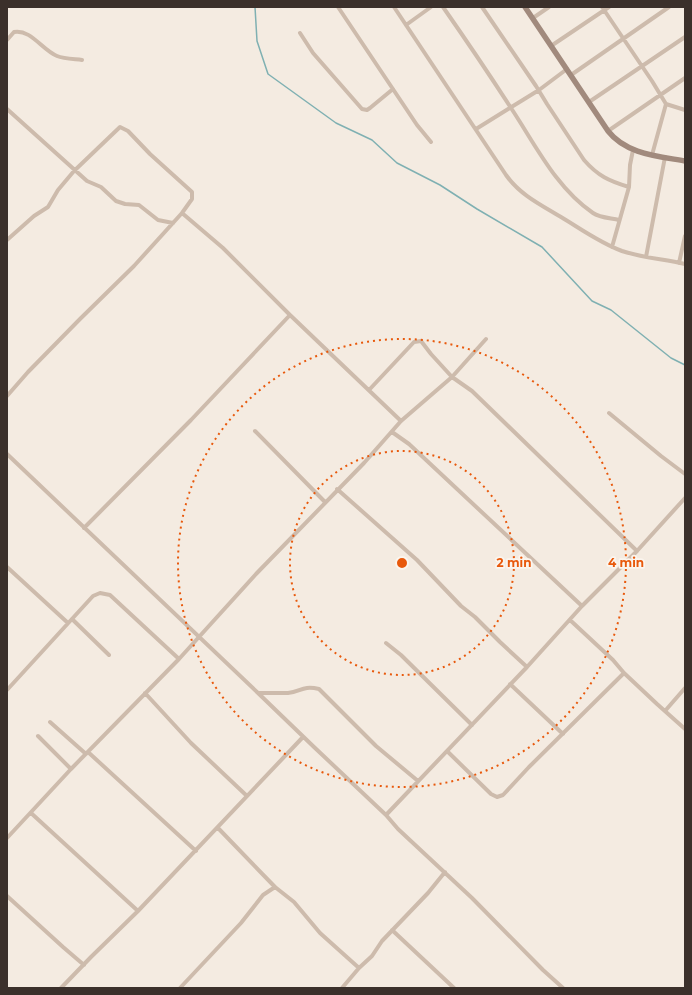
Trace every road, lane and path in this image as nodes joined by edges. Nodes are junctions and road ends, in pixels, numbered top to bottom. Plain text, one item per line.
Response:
1 (338, 7) edge
2 (394, 7) edge
3 (431, 7) edge
4 (443, 7) edge
5 (482, 7) edge
6 (525, 7) edge
7 (549, 7) edge
8 (609, 7) edge
9 (668, 7) edge
10 (603, 9) edge
11 (532, 18) junction
12 (406, 25) junction
13 (300, 33) dead end
14 (685, 37) edge
15 (622, 38) junction
16 (7, 40) edge
17 (551, 46) junction
18 (82, 60) dead end
19 (641, 66) junction
20 (567, 69) junction
21 (571, 75) junction
22 (685, 78) edge
23 (393, 89) junction
24 (539, 90) junction
25 (661, 95) junction
26 (590, 102) junction
27 (666, 104) junction
28 (511, 108) junction
29 (7, 109) edge
30 (685, 110) edge
31 (476, 129) junction
32 (608, 131) junction
33 (431, 142) dead end
34 (633, 150) junction
35 (652, 155) junction
36 (665, 157) junction
37 (685, 161) edge
38 (74, 171) junction
39 (629, 187) junction
40 (182, 213) junction
41 (619, 220) junction
42 (173, 223) junction
43 (685, 236) edge
44 (7, 240) edge
45 (612, 247) junction
46 (646, 257) junction
47 (679, 263) junction
48 (685, 264) edge
49 (290, 315) junction
50 (486, 339) dead end
51 (452, 377) junction
52 (369, 390) junction
53 (7, 396) edge
54 (609, 412) dead end
55 (401, 421) junction
56 (255, 431) dead end
57 (392, 432) junction
58 (7, 454) edge
59 (685, 474) edge
60 (337, 489) junction
61 (685, 498) edge
62 (325, 502) junction
63 (84, 528) junction
64 (637, 551) junction
65 (7, 566) edge
66 (582, 606) junction
67 (72, 619) junction
68 (570, 620) junction
69 (68, 623) junction
70 (198, 637) junction
71 (386, 643) dead end
72 (109, 655) dead end
73 (179, 659) junction
74 (527, 667) junction
75 (624, 673) junction
76 (510, 684) junction
77 (685, 688) edge
78 (7, 690) edge
79 (145, 693) junction
80 (258, 693) junction
81 (665, 711) junction
82 (50, 722) dead end
83 (472, 725) junction
84 (685, 729) edge
85 (563, 734) junction
86 (38, 736) dead end
87 (303, 737) junction
88 (447, 751) junction
89 (87, 753) junction
90 (71, 769) junction
91 (418, 781) junction
92 (247, 796) junction
93 (30, 813) junction
94 (386, 816) junction
95 (218, 828) junction
96 (7, 838) edge
97 (196, 851) junction
98 (445, 872) junction
99 (275, 887) junction
100 (7, 896) edge
101 (138, 911) junction
102 (392, 930) junction
103 (84, 965) junction
104 (359, 968) junction
105 (61, 988) edge
106 (180, 988) edge
107 (342, 988) edge
108 (454, 988) edge
109 (563, 988) edge

1 - 23 street
2 - 12 street
3 - 12 street
4 - 28 street
5 - 24 street
6 - 11 main road
7 - 11 street
8 - 10 street
9 - 15 street
10 - 15 street
10 - 17 street
11 - 17 main road
12 - 31 street
13 - 23 street
14 - 19 street
15 - 19 street
15 - 21 street
16 - 18 street
17 - 20 main road
19 - 25 street
19 - 26 street
20 - 21 main road
20 - 24 street
21 - 26 main road
22 - 25 street
23 - 33 street
24 - 28 street
24 - 39 street
25 - 27 street
25 - 32 street
26 - 32 main road
27 - 30 street
27 - 35 street
28 - 31 street
28 - 41 street
29 - 38 street
31 - 45 street
32 - 34 main road
34 - 35 main road
34 - 39 street
35 - 36 main road
36 - 37 main road
36 - 46 street
38 - 40 street
38 - 42 street
38 - 44 street
39 - 41 street
40 - 42 street
40 - 49 street
41 - 45 street
42 - 53 street
43 - 47 street
45 - 46 street
46 - 47 street
47 - 48 street
49 - 52 street
49 - 63 street
50 - 51 street
51 - 52 street
51 - 55 street
51 - 64 street
52 - 55 street
54 - 59 street
55 - 57 street
56 - 62 street
57 - 60 street
57 - 66 street
58 - 63 street
60 - 62 street
60 - 74 street
61 - 64 street
62 - 70 street
63 - 70 street
64 - 66 street
65 - 69 street
66 - 68 street
67 - 69 street
67 - 72 street
67 - 73 street
68 - 74 street
68 - 75 street
69 - 78 street
70 - 73 street
70 - 80 street
71 - 83 street
73 - 79 street
74 - 76 street
75 - 81 street
75 - 85 street
76 - 83 street
76 - 85 street
77 - 81 street
79 - 89 street
79 - 92 street
80 - 87 street
80 - 91 street
81 - 84 street
82 - 89 street
83 - 88 street
85 - 88 street
86 - 90 street
87 - 92 street
87 - 94 street
88 - 91 street
89 - 90 street
89 - 97 street
90 - 93 street
91 - 94 street
92 - 95 street
93 - 96 street
93 - 101 street
94 - 98 street
95 - 97 street
95 - 99 street
97 - 101 street
98 - 102 street
98 - 109 street
99 - 104 street
99 - 106 street
100 - 103 street
101 - 103 street
102 - 104 street
102 - 108 street
103 - 105 street
104 - 107 street

